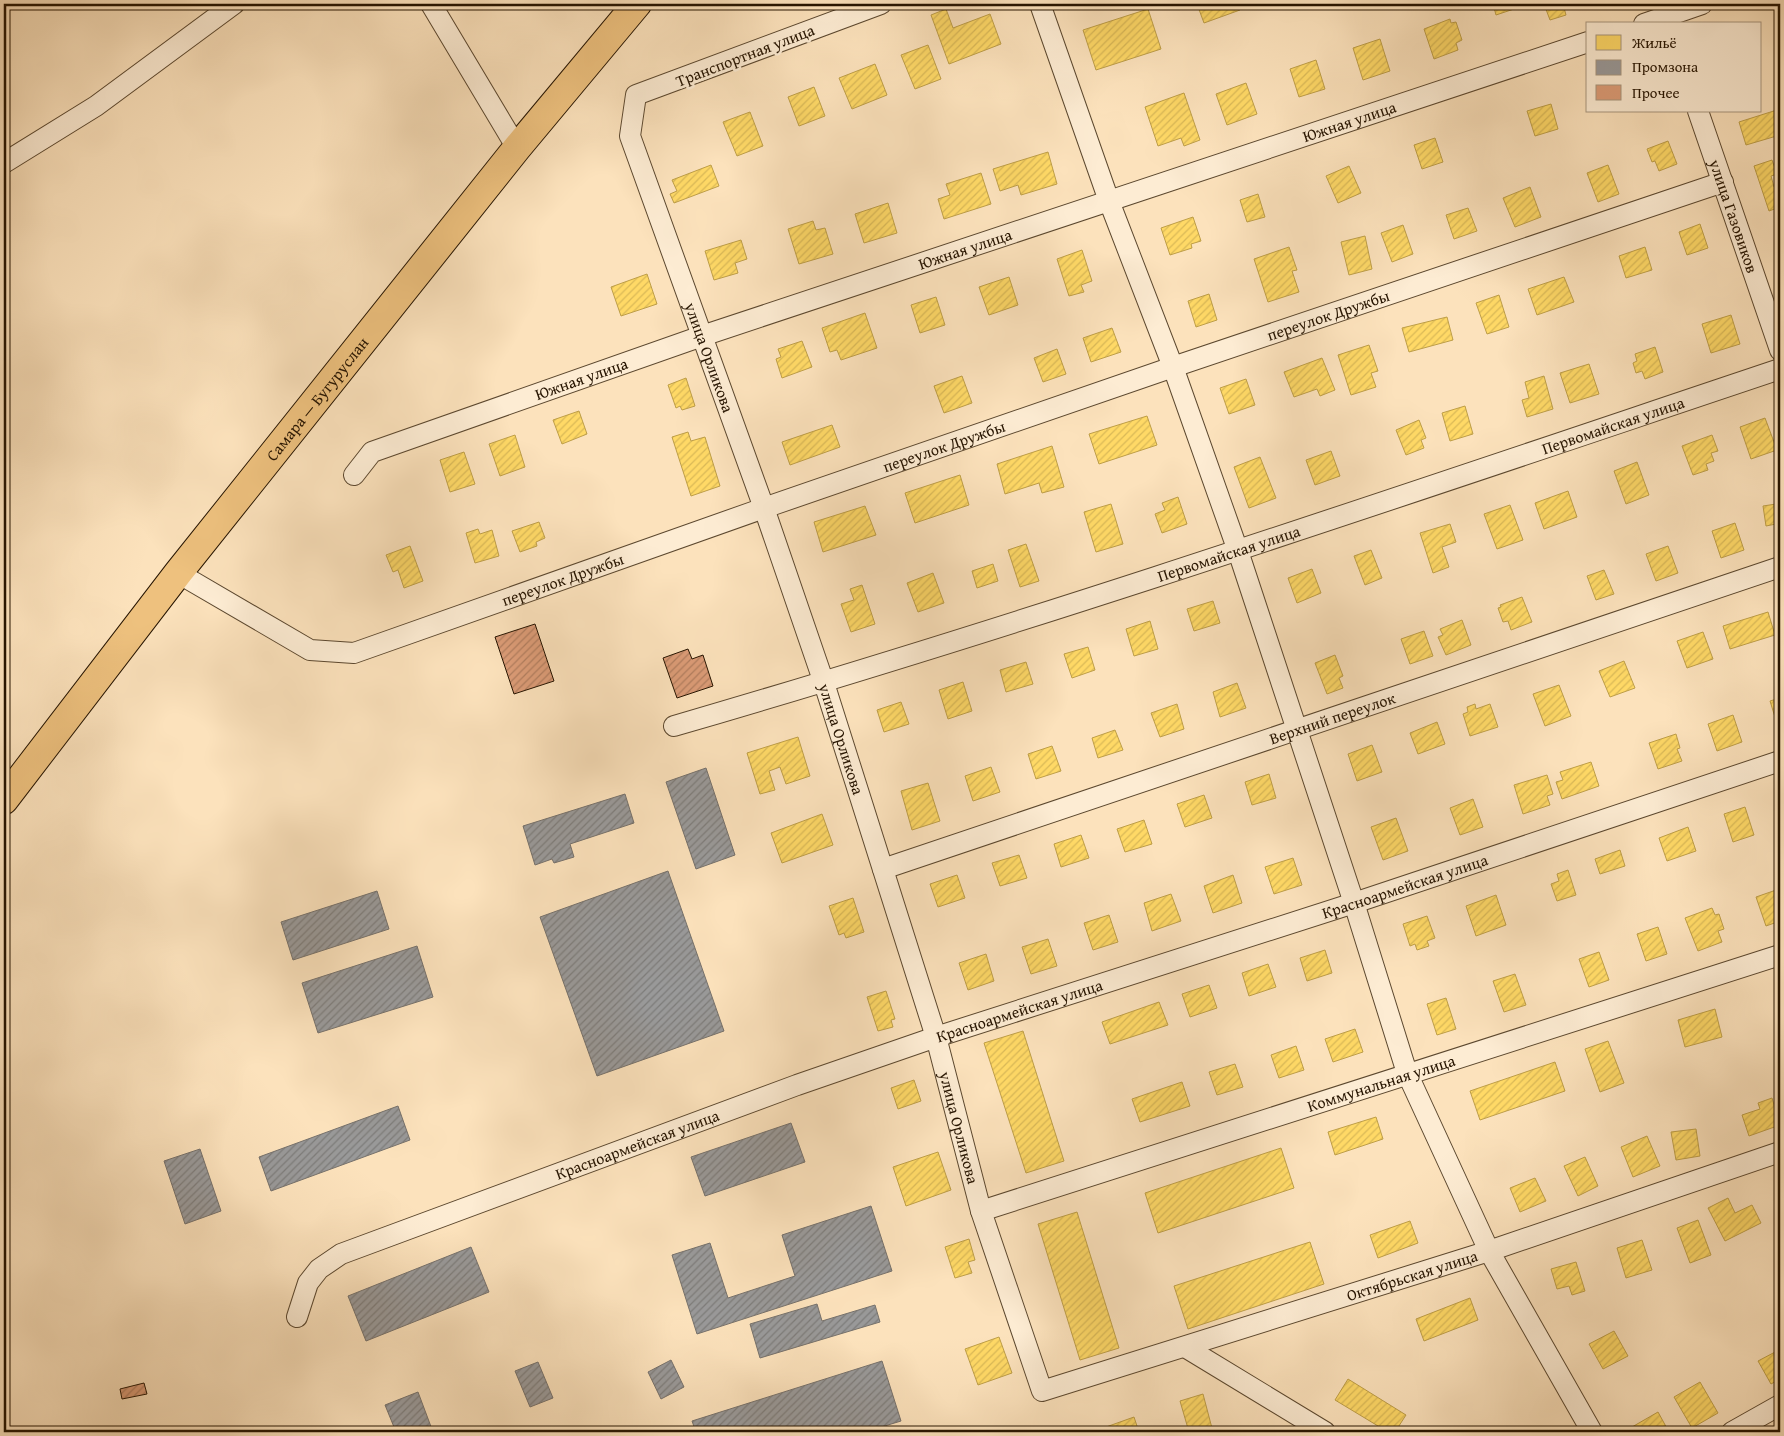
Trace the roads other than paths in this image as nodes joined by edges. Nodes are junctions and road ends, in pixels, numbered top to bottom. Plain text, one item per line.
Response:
1 (234, 4) edge
2 (431, 4) edge
3 (637, 4) edge
4 (881, 4) edge
5 (1040, 4) edge
6 (1702, 4) edge
7 (1665, 15) edge
8 (1649, 22) edge
9 (1586, 43) edge
10 (636, 96) joint
11 (1698, 112) edge
12 (517, 148) junction
13 (4, 163) edge
14 (1723, 182) junction
15 (1109, 201) junction
16 (702, 336) junction
17 (1780, 350) edge
18 (1173, 367) junction
19 (1780, 369) edge
20 (354, 475) dead end
21 (764, 508) junction
22 (1238, 551) junction
23 (1780, 567) edge
24 (178, 573) junction
25 (824, 683) junction
26 (674, 726) dead end
27 (1296, 729) junction
28 (1780, 761) edge
29 (4, 800) edge
30 (883, 869) junction
31 (1354, 903) junction
32 (1780, 955) edge
33 (936, 1038) junction
34 (1407, 1073) junction
35 (1780, 1152) edge
36 (981, 1211) junction
37 (1490, 1251) junction
38 (297, 1317) dead end
39 (1185, 1346) junction
40 (1042, 1391) joint
41 (1780, 1405) edge
42 (1325, 1432) edge
43 (1592, 1432) edge
44 (1732, 1432) edge

1 - 13 street
2 - 12 street
3 - 12 main road, Самара — Бугуруслан
4 - 10 street, Транспортная улица
5 - 15 street
6 - 7 street
7 - 8 street
9 - 15 street, Южная улица
10 - 16 street, улица Орликова
11 - 14 street, улица Газовиков
12 - 24 main road, Самара — Бугуруслан
14 - 17 street, улица Газовиков
14 - 18 street, переулок Дружбы
15 - 16 street, Южная улица
15 - 18 street
16 - 20 street, Южная улица
16 - 21 street, улица Орликова
18 - 21 street, переулок Дружбы
18 - 22 street
19 - 22 street, Первомайская улица
21 - 24 street, переулок Дружбы
21 - 25 street, улица Орликова
22 - 25 street, Первомайская улица
22 - 27 street
23 - 27 street, Верхний переулок
24 - 29 main road, Самара — Бугуруслан
25 - 26 street, Первомайская улица
25 - 30 street, улица Орликова
27 - 30 street, Верхний переулок
27 - 31 street
28 - 31 street, Красноармейская улица
30 - 33 street, улица Орликова
31 - 33 street, Красноармейская улица
31 - 34 street
32 - 34 street, Коммунальная улица
33 - 36 street, улица Орликова
33 - 38 street, Красноармейская улица
34 - 36 street, Коммунальная улица
34 - 37 street
35 - 37 street, Октябрьская улица
36 - 40 street, улица Орликова
37 - 39 street, Октябрьская улица
37 - 43 street
39 - 40 street, Октябрьская улица
39 - 42 street
41 - 44 street

